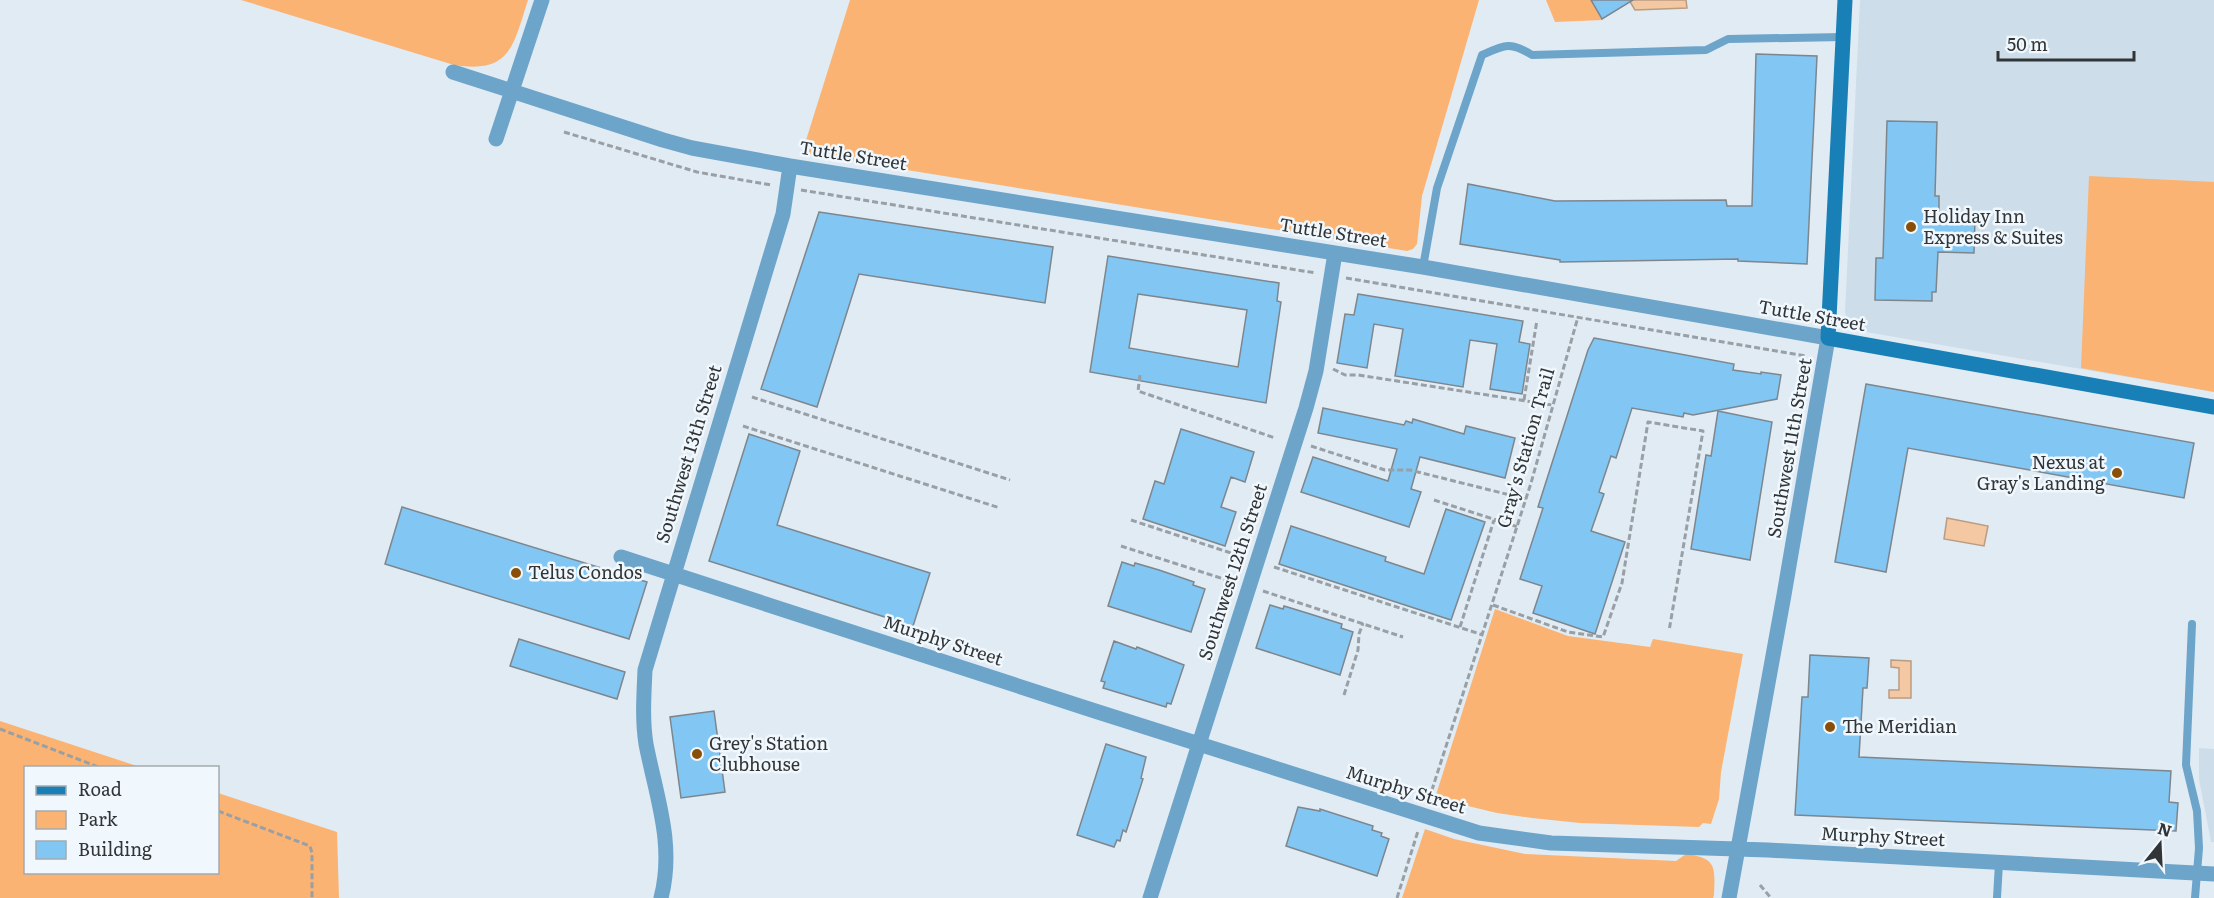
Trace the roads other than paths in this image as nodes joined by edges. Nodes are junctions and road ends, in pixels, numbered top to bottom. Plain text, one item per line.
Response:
1 (542, 0) edge
2 (1845, 0) edge
3 (1843, 37) junction
4 (453, 72) dead end
5 (512, 92) junction
6 (496, 139) dead end
7 (790, 166) junction
8 (1335, 253) junction
9 (1423, 267) junction
10 (1828, 338) junction
11 (2214, 407) edge
12 (621, 557) dead end
13 (673, 574) junction
14 (2192, 624) dead end
15 (1199, 744) junction
16 (1738, 849) junction
17 (1999, 863) junction
18 (2197, 873) junction
19 (2214, 874) edge
20 (661, 898) edge
21 (1150, 898) edge
22 (1729, 898) edge
23 (1997, 898) edge
24 (2195, 898) edge

1 - 5 street
2 - 3 street, Southwest 11th Street
3 - 9 lane
3 - 10 street, Southwest 11th Street
4 - 5 street, Tuttle Street
5 - 6 street
5 - 7 street, Tuttle Street
7 - 8 street, Tuttle Street
7 - 13 street, Southwest 13th Street
8 - 9 street, Tuttle Street
8 - 15 street, Southwest 12th Street
9 - 10 street, Tuttle Street
10 - 11 street, Tuttle Street
10 - 16 street, Southwest 11th Street
12 - 13 street, Murphy Street
13 - 15 street, Murphy Street
13 - 20 street, Southwest 13th Street
14 - 18 lane
15 - 16 street, Murphy Street
15 - 21 street, Southwest 12th Street
16 - 17 street, Murphy Street
16 - 22 street, Southwest 11th Street
17 - 18 street, Murphy Street
17 - 23 lane
18 - 19 street, Murphy Street
18 - 24 lane

